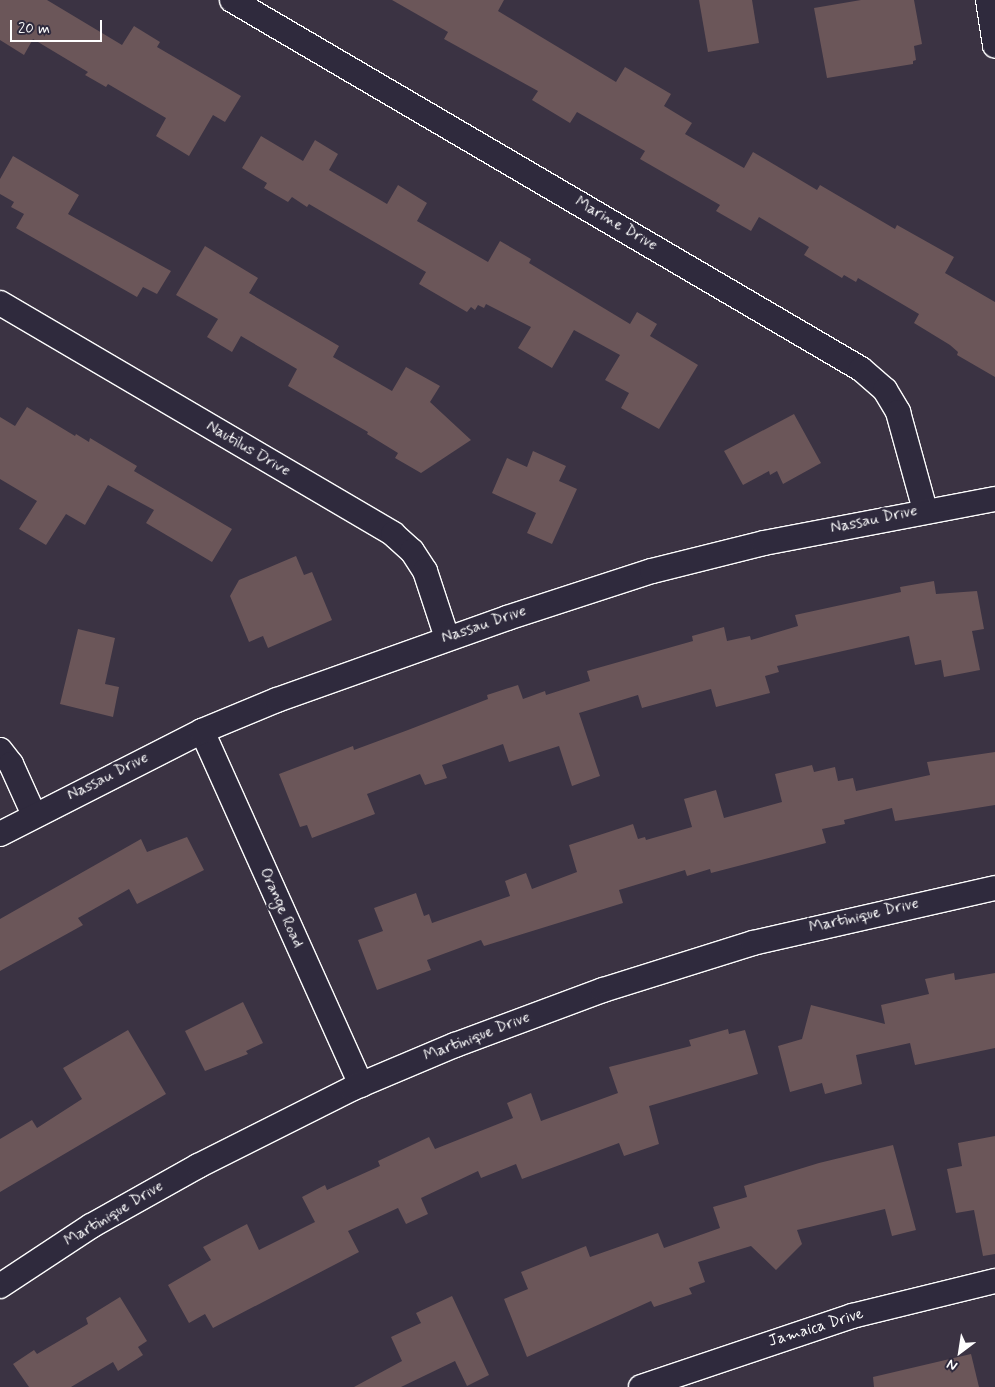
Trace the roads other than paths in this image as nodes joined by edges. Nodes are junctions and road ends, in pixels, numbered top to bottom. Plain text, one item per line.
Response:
1 (232, 0) edge
2 (988, 0) edge
3 (995, 45) edge
4 (0, 303) edge
5 (995, 499) edge
6 (925, 510) junction
7 (447, 638) junction
8 (202, 731) junction
9 (0, 750) edge
10 (34, 815) junction
11 (0, 834) edge
12 (995, 888) edge
13 (360, 1085) junction
14 (995, 1281) edge
15 (0, 1286) edge
16 (641, 1387) edge

1 - 6 street, Marine Drive
2 - 3 street
4 - 7 street, Nautilus Drive
5 - 6 street, Nassau Drive
6 - 7 street, Nassau Drive
7 - 8 street, Nassau Drive
8 - 10 street, Nassau Drive
8 - 13 street, Orange Road
9 - 10 street
10 - 11 street, Nassau Drive
12 - 13 street, Martinique Drive
13 - 15 street, Martinique Drive
14 - 16 street, Jamaica Drive

